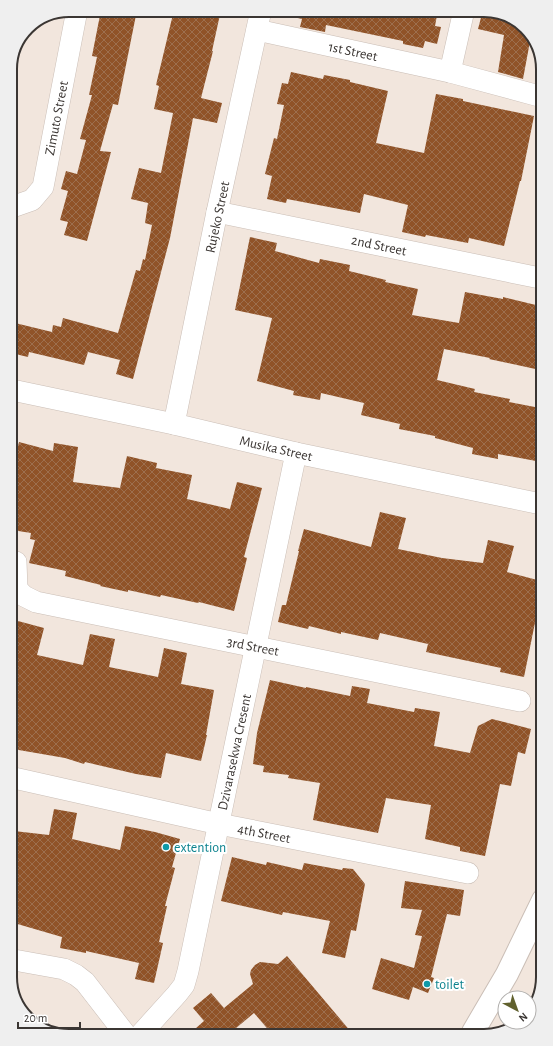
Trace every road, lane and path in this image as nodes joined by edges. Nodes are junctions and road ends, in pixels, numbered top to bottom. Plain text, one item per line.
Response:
1 (76, 17) edge
2 (259, 17) edge
3 (462, 17) edge
4 (256, 30) junction
5 (450, 72) junction
6 (536, 95) edge
7 (17, 205) edge
8 (217, 212) junction
9 (536, 277) edge
10 (17, 391) edge
11 (174, 424) junction
12 (296, 453) junction
13 (536, 503) edge
14 (17, 589) edge
15 (256, 646) junction
16 (520, 701) dead end
17 (17, 779) edge
18 (219, 824) junction
19 (468, 873) dead end
20 (536, 914) edge
21 (17, 961) edge
22 (121, 1029) edge
23 (145, 1029) edge
24 (476, 1029) edge

1 - 7 street, Zimuto Street
2 - 4 street, Rujeko Street
3 - 5 street
4 - 5 street, 1st Street
4 - 8 street, Rujeko Street
5 - 6 street, 1st Street
8 - 9 street, 2nd Street
8 - 11 street, Rujeko Street
10 - 11 street, Musika Street
11 - 12 street, Musika Street
12 - 13 street, Musika Street
12 - 15 street, Dzivarasekwa Cresent
14 - 15 street, 3rd Street
15 - 16 street, 3rd Street
15 - 18 street, Dzivarasekwa Cresent
17 - 18 street, 4th Street
18 - 19 street, 4th Street
18 - 23 street, Dzivarasekwa Cresent
20 - 24 street
21 - 22 street

